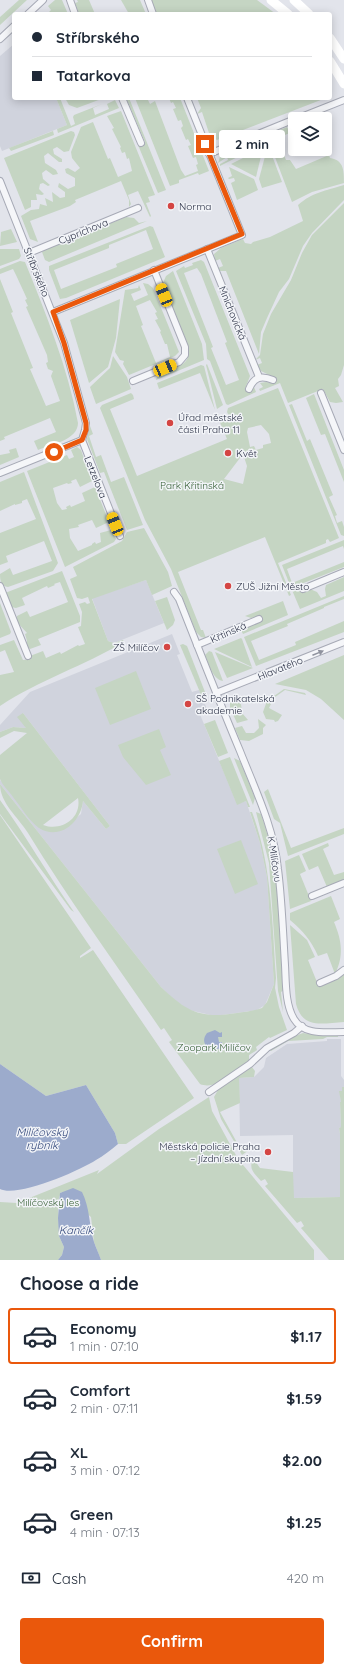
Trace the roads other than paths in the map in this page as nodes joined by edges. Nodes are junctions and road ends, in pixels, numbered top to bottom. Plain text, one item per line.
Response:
1 (44, 0) edge
2 (70, 0) edge
3 (148, 0) edge
4 (271, 0) edge
5 (294, 0) edge
6 (30, 12) edge
7 (74, 12) edge
8 (152, 12) edge
9 (286, 12) edge
10 (307, 12) edge
11 (12, 28) edge
12 (0, 39) edge
13 (332, 41) edge
14 (344, 59) edge
15 (332, 64) edge
16 (344, 84) edge
17 (123, 100) edge
18 (188, 100) edge
19 (344, 100) edge
20 (314, 112) edge
21 (288, 122) edge
22 (141, 143) dead end
23 (209, 154) junction
24 (0, 181) edge
25 (138, 208) dead end
26 (207, 249) junction
27 (29, 253) junction
28 (154, 270) junction
29 (53, 312) junction
30 (259, 377) junction
31 (273, 380) dead end
32 (133, 381) dead end
33 (249, 389) dead end
34 (321, 393) dead end
35 (82, 440) junction
36 (344, 450) edge
37 (0, 473) edge
38 (120, 536) dead end
39 (344, 572) edge
40 (0, 586) edge
41 (303, 589) dead end
42 (174, 592) dead end
43 (259, 619) dead end
44 (344, 642) edge
45 (197, 646) junction
46 (28, 656) dead end
47 (216, 693) junction
48 (344, 883) edge
49 (312, 896) dead end
50 (344, 970) edge
51 (320, 983) dead end
52 (302, 1026) junction
53 (344, 1032) edge
54 (209, 1092) dead end

1 - 6 street
2 - 7 street
3 - 8 street
4 - 9 main road
5 - 10 main road
11 - 12 street
13 - 14 main road
15 - 16 main road
17 - 22 street
18 - 23 street
19 - 20 street
21 - 23 street
23 - 26 street
24 - 27 street, Stříbrského
25 - 27 street, Cyprichova
26 - 28 street
26 - 30 street, Mnichovická
27 - 29 street, Stříbrského
28 - 29 street
28 - 32 street
29 - 35 street, Stříbrského
30 - 31 street
30 - 33 street
34 - 36 street
35 - 37 street
35 - 38 street, Letzelova
39 - 41 street
40 - 46 street
42 - 45 street, K Milíčovu
43 - 45 street, Křtinská
47 -> 44 street, Hlavatého
45 - 47 street, K Milíčovu
47 - 52 street, K Milíčovu
48 - 49 street
50 - 51 street
52 - 53 street
52 - 54 street

